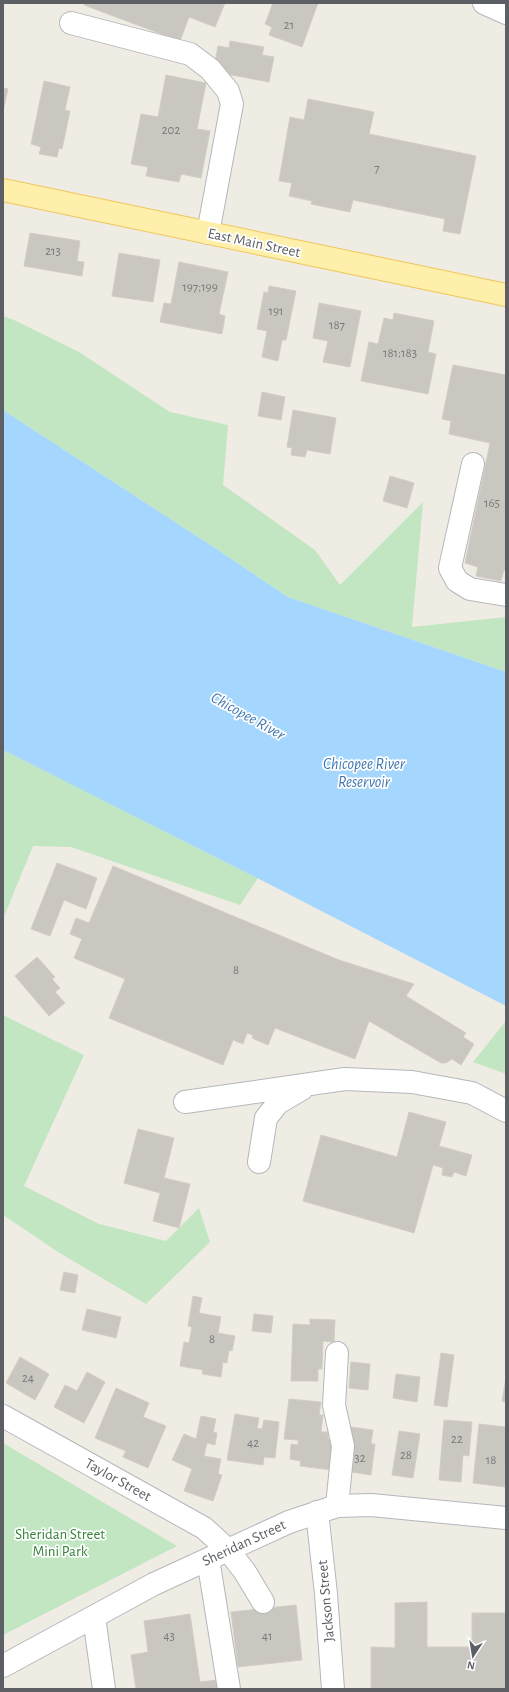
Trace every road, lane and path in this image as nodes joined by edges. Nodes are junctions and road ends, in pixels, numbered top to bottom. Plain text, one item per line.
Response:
1 (484, 3) edge
2 (506, 13) edge
3 (71, 23) dead end
4 (3, 190) edge
5 (208, 233) junction
6 (506, 294) edge
7 (473, 464) dead end
8 (506, 595) edge
9 (310, 1084) junction
10 (185, 1102) dead end
11 (506, 1111) edge
12 (259, 1162) dead end
13 (336, 1353) dead end
14 (3, 1416) edge
15 (337, 1506) junction
16 (317, 1512) junction
17 (506, 1518) edge
18 (228, 1550) junction
19 (208, 1559) junction
20 (263, 1602) dead end
21 (94, 1617) junction
22 (3, 1666) edge
23 (104, 1689) edge
24 (229, 1689) edge
25 (333, 1689) edge

1 - 2 street
3 - 5 street
4 - 5 main road, East Main Street
5 - 6 main road, East Main Street
7 - 8 street
9 - 10 street
9 - 11 street
9 - 12 street
13 - 15 street
14 - 18 street, Taylor Street
15 - 16 street, Sheridan Street
15 - 17 street, Sheridan Street
16 - 18 street, Sheridan Street
16 - 25 street, Jackson Street
18 - 19 street, Sheridan Street
18 - 20 street, Taylor Street
19 - 21 street, Sheridan Street
19 - 24 street
21 - 22 street, Sheridan Street
21 - 23 street

